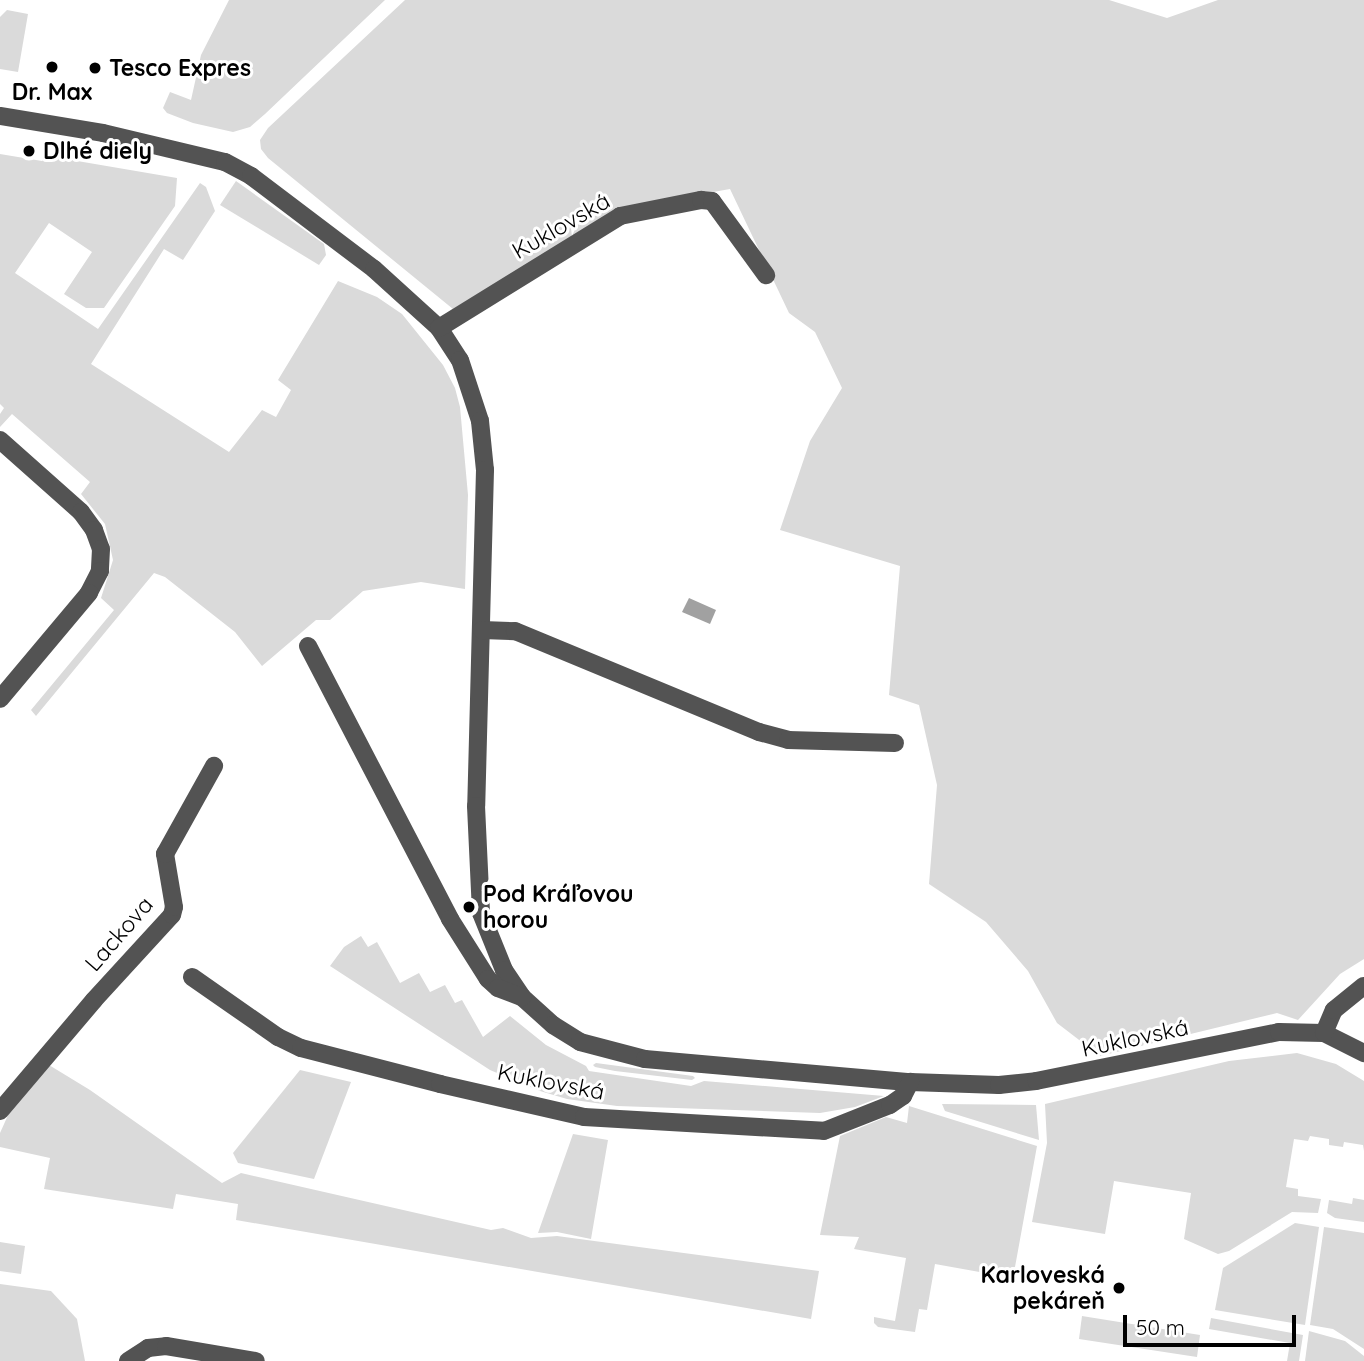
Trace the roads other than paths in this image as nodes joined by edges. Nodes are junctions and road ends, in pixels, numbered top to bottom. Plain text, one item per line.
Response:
1 (0, 116) edge
2 (766, 275) dead end
3 (439, 328) junction
4 (3, 443) edge
5 (482, 630) junction
6 (308, 646) dead end
7 (0, 699) edge
8 (895, 743) dead end
9 (214, 766) dead end
10 (192, 977) dead end
11 (1364, 986) edge
12 (522, 997) junction
13 (1324, 1033) junction
14 (1364, 1053) edge
15 (909, 1082) junction
16 (0, 1111) edge
17 (128, 1361) edge
18 (256, 1361) edge

1 - 3 street, Kuklovská
2 - 3 street, Kuklovská
3 - 5 street, Kuklovská
4 - 7 street
5 - 8 street
5 - 12 street, Kuklovská
6 - 12 street, Kuklovská
9 - 16 street, Lackova
10 - 15 street, Kuklovská
11 - 13 street
12 - 15 street, Kuklovská
13 - 14 street, Kuklovská
13 - 15 street, Kuklovská
17 - 18 street

